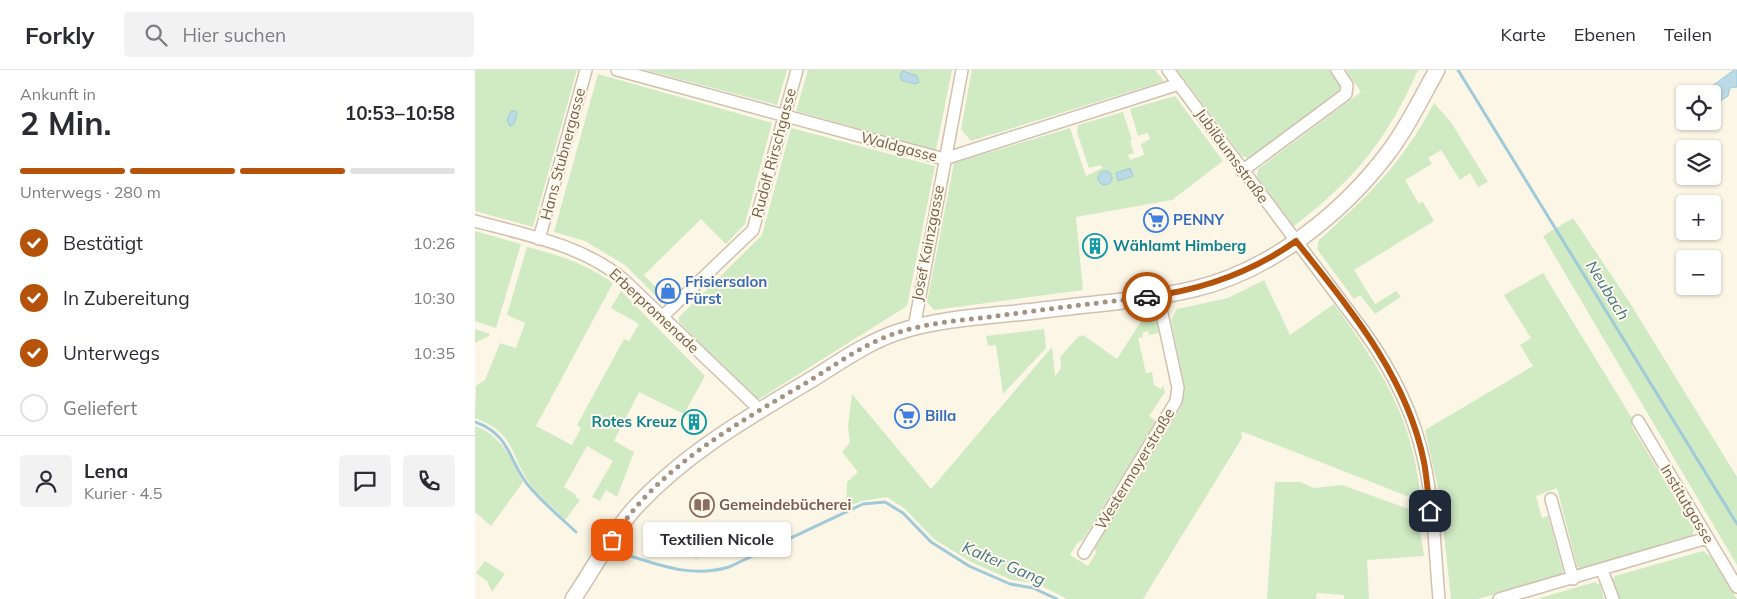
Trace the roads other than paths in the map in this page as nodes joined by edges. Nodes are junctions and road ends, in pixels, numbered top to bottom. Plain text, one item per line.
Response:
1 (586, 70) edge
2 (617, 70) edge
3 (797, 70) edge
4 (962, 70) edge
5 (1168, 70) edge
6 (1337, 70) edge
7 (1437, 70) edge
8 (1179, 84) junction
9 (784, 116) junction
10 (944, 160) junction
11 (1242, 171) junction
12 (475, 221) edge
13 (539, 239) junction
14 (1296, 241) junction
15 (1158, 295) junction
16 (662, 317) junction
17 (914, 328) junction
18 (760, 410) junction
19 (1638, 421) dead end
20 (1551, 499) dead end
21 (1707, 538) junction
22 (1084, 553) dead end
23 (1602, 570) junction
24 (1573, 579) junction
25 (1737, 587) edge
26 (573, 599) edge
27 (1439, 599) edge
28 (1499, 599) edge
29 (1613, 599) edge

1 - 13 street, Hans Stubnergasse
2 - 9 street, Waldgasse
3 - 9 street, Rudolf Rirschgasse
4 - 10 street, Josef Kainzgasse
5 - 8 street, Jubiläumsstraße
6 - 11 street
7 - 14 street
8 - 10 street, Waldgasse
8 - 11 street, Jubiläumsstraße
9 - 10 street, Waldgasse
9 - 16 street, Rudolf Rirschgasse
10 - 17 street, Josef Kainzgasse
11 - 14 street, Jubiläumsstraße
12 - 13 street, Erberpromenade
13 - 16 street, Erberpromenade
14 - 15 street
14 - 27 street, Jubiläumsstraße
15 - 17 street
15 - 22 street, Westermayerstraße
16 - 18 street, Erberpromenade
17 - 18 street
18 - 26 street
19 - 21 street, Institutgasse
20 - 24 street
21 - 23 street
21 - 25 street, Institutgasse
23 - 24 street
23 - 29 street
24 - 28 street

